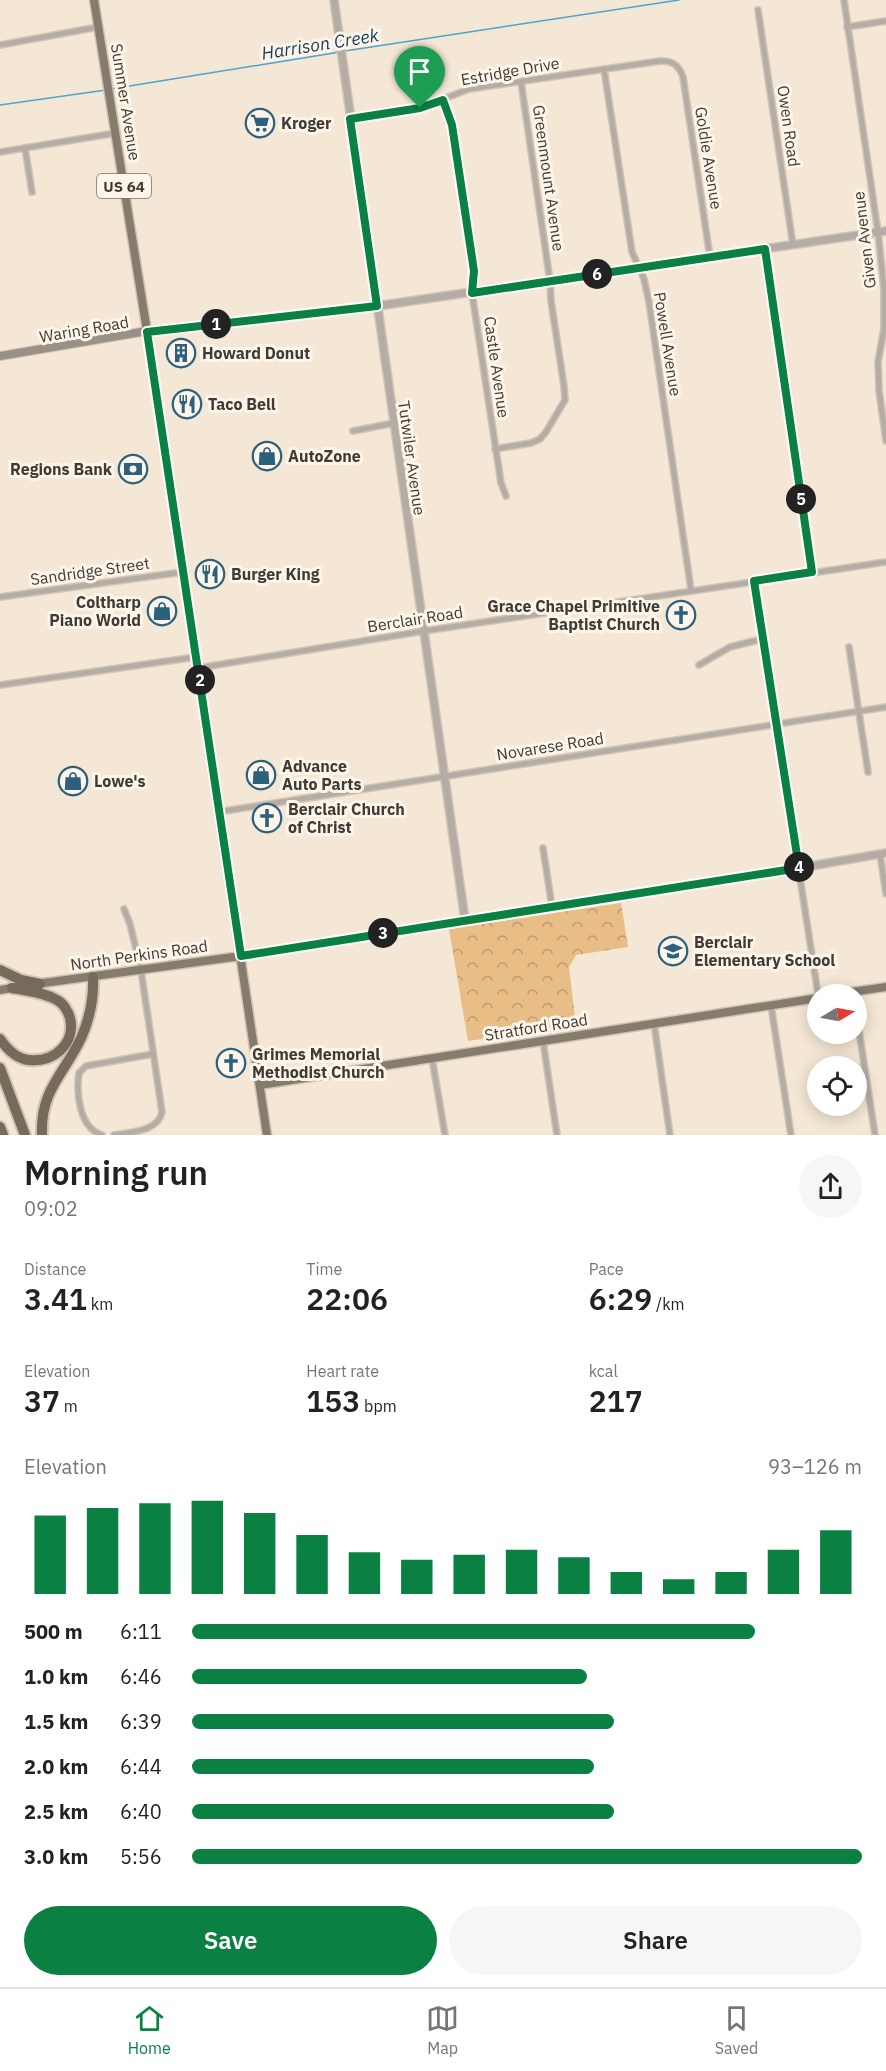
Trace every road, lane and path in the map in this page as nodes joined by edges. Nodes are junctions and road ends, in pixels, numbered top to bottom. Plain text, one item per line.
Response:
1 (94, 0) edge
2 (334, 0) edge
3 (844, 0) edge
4 (758, 10) dead end
5 (886, 21) edge
6 (98, 27) junction
7 (848, 27) junction
8 (0, 45) edge
9 (675, 64) joint
10 (604, 69) junction
11 (521, 82) junction
12 (443, 100) junction
13 (350, 119) junction
14 (116, 133) junction
15 (25, 148) junction
16 (0, 152) edge
17 (32, 192) dead end
18 (882, 231) edge
19 (793, 245) junction
20 (765, 249) junction
21 (710, 257) junction
22 (638, 268) junction
23 (550, 281) junction
24 (472, 293) junction
25 (377, 306) junction
26 (147, 332) junction
27 (0, 351) edge
28 (0, 356) edge
29 (394, 423) junction
30 (353, 431) dead end
31 (886, 441) edge
32 (495, 448) junction
33 (506, 496) dead end
34 (886, 562) edge
35 (183, 572) junction
36 (812, 572) junction
37 (754, 581) junction
38 (691, 590) junction
39 (0, 597) edge
40 (424, 631) junction
41 (762, 639) junction
42 (849, 647) dead end
43 (196, 657) junction
44 (699, 664) dead end
45 (198, 668) junction
46 (0, 685) edge
47 (886, 708) edge
48 (859, 711) junction
49 (776, 724) junction
50 (868, 772) dead end
51 (444, 776) junction
52 (218, 812) junction
53 (543, 848) dead end
54 (883, 853) edge
55 (799, 868) junction
56 (886, 894) edge
57 (552, 907) junction
58 (124, 909) dead end
59 (465, 920) junction
60 (241, 956) junction
61 (0, 970) edge
62 (141, 970) junction
63 (93, 976) junction
64 (40, 984) junction
65 (816, 984) edge
66 (886, 987) edge
67 (12, 988) junction
68 (0, 990) edge
69 (867, 991) edge
70 (807, 998) edge
71 (771, 1005) junction
72 (654, 1023) junction
73 (0, 1039) edge
74 (543, 1041) junction
75 (861, 1044) edge
76 (153, 1054) junction
77 (432, 1058) junction
78 (0, 1068) edge
79 (260, 1085) junction
80 (0, 1127) edge
81 (3, 1135) edge
82 (25, 1135) edge
83 (42, 1135) edge
84 (102, 1135) edge
85 (114, 1135) edge
86 (267, 1135) edge
87 (445, 1135) edge
88 (557, 1135) edge
89 (670, 1135) edge
90 (791, 1135) edge
91 (875, 1135) edge

1 - 6 main road, Summer Avenue / US 64
2 - 13 street, Tutwiler Avenue
3 - 7 street, Given Avenue
4 - 19 street, Owen Road
5 - 7 street
6 - 8 street
6 - 14 main road, Summer Avenue / US 64
7 - 18 street, Given Avenue
9 - 10 street, Estridge Drive
9 - 21 street, Goldie Avenue
10 - 11 street, Estridge Drive
10 - 22 street, Powell Avenue
11 - 12 street, Estridge Drive
11 - 23 street, Greenmount Avenue
12 - 13 street, Estridge Drive
12 - 24 street, Castle Avenue
13 - 25 street, Tutwiler Avenue
14 - 15 street
14 - 26 main road, Summer Avenue / US 64
15 - 16 street
15 - 17 street
18 - 19 street, Waring Road
18 - 31 street, Given Avenue
19 - 20 street, Waring Road
20 - 21 street, Waring Road
20 - 36 street
21 - 22 street, Waring Road
22 - 23 street, Waring Road
22 - 38 street, Powell Avenue
23 - 24 street, Waring Road
23 - 32 street, Greenmount Avenue
24 - 25 street, Waring Road
24 - 32 street, Castle Avenue
25 - 26 street, Waring Road
25 - 29 street, Tutwiler Avenue
26 - 28 main road, Waring Road
26 - 35 main road, Summer Avenue / US 64
27 - 28 street
29 - 30 street
29 - 40 street, Tutwiler Avenue
32 - 33 street, Castle Avenue
34 - 36 street, Berclair Road
35 - 39 street, Sandridge Street
35 - 43 main road, Summer Avenue / US 64
36 - 37 street, Berclair Road
37 - 38 street, Berclair Road
37 - 41 street
38 - 40 street, Berclair Road
40 - 45 street, Berclair Road
40 - 51 street, Tutwiler Avenue
41 - 44 street
41 - 49 street
42 - 48 street
43 - 45 main road, Summer Avenue / US 64
43 - 46 street
45 - 52 main road, Summer Avenue / US 64
47 - 48 street, Novarese Road
48 - 49 street, Novarese Road
48 - 50 street
49 - 51 street, Novarese Road
49 - 55 street
51 - 52 street, Novarese Road
51 - 59 street, Tutwiler Avenue
52 - 60 main road, Summer Avenue / US 64
53 - 57 street
54 - 55 street, North Perkins Road
54 - 56 street
55 - 57 street, North Perkins Road
55 - 65 street
57 - 59 street, North Perkins Road
58 - 62 street
59 - 60 street, North Perkins Road
60 - 62 main road, North Perkins Road
60 - 79 main road, Summer Avenue / US 64
61 - 64 highway
62 - 63 main road, North Perkins Road
62 - 76 street
63 - 64 main road, North Perkins Road
63 - 83 highway
64 - 67 main road, North Perkins Road
66 - 69 main road
67 - 68 main road, North Perkins Road
67 - 73 highway
70 - 71 main road, Stratford Road
71 - 72 main road, Stratford Road
71 - 90 street
72 - 74 main road, Stratford Road
72 - 89 street
74 - 77 main road, Stratford Road
74 - 88 street
75 - 91 street
76 - 84 street
76 - 85 street
77 - 79 main road, Stratford Road
77 - 87 street
78 - 82 highway
79 - 86 main road, Summer Avenue / US 64
80 - 81 highway

